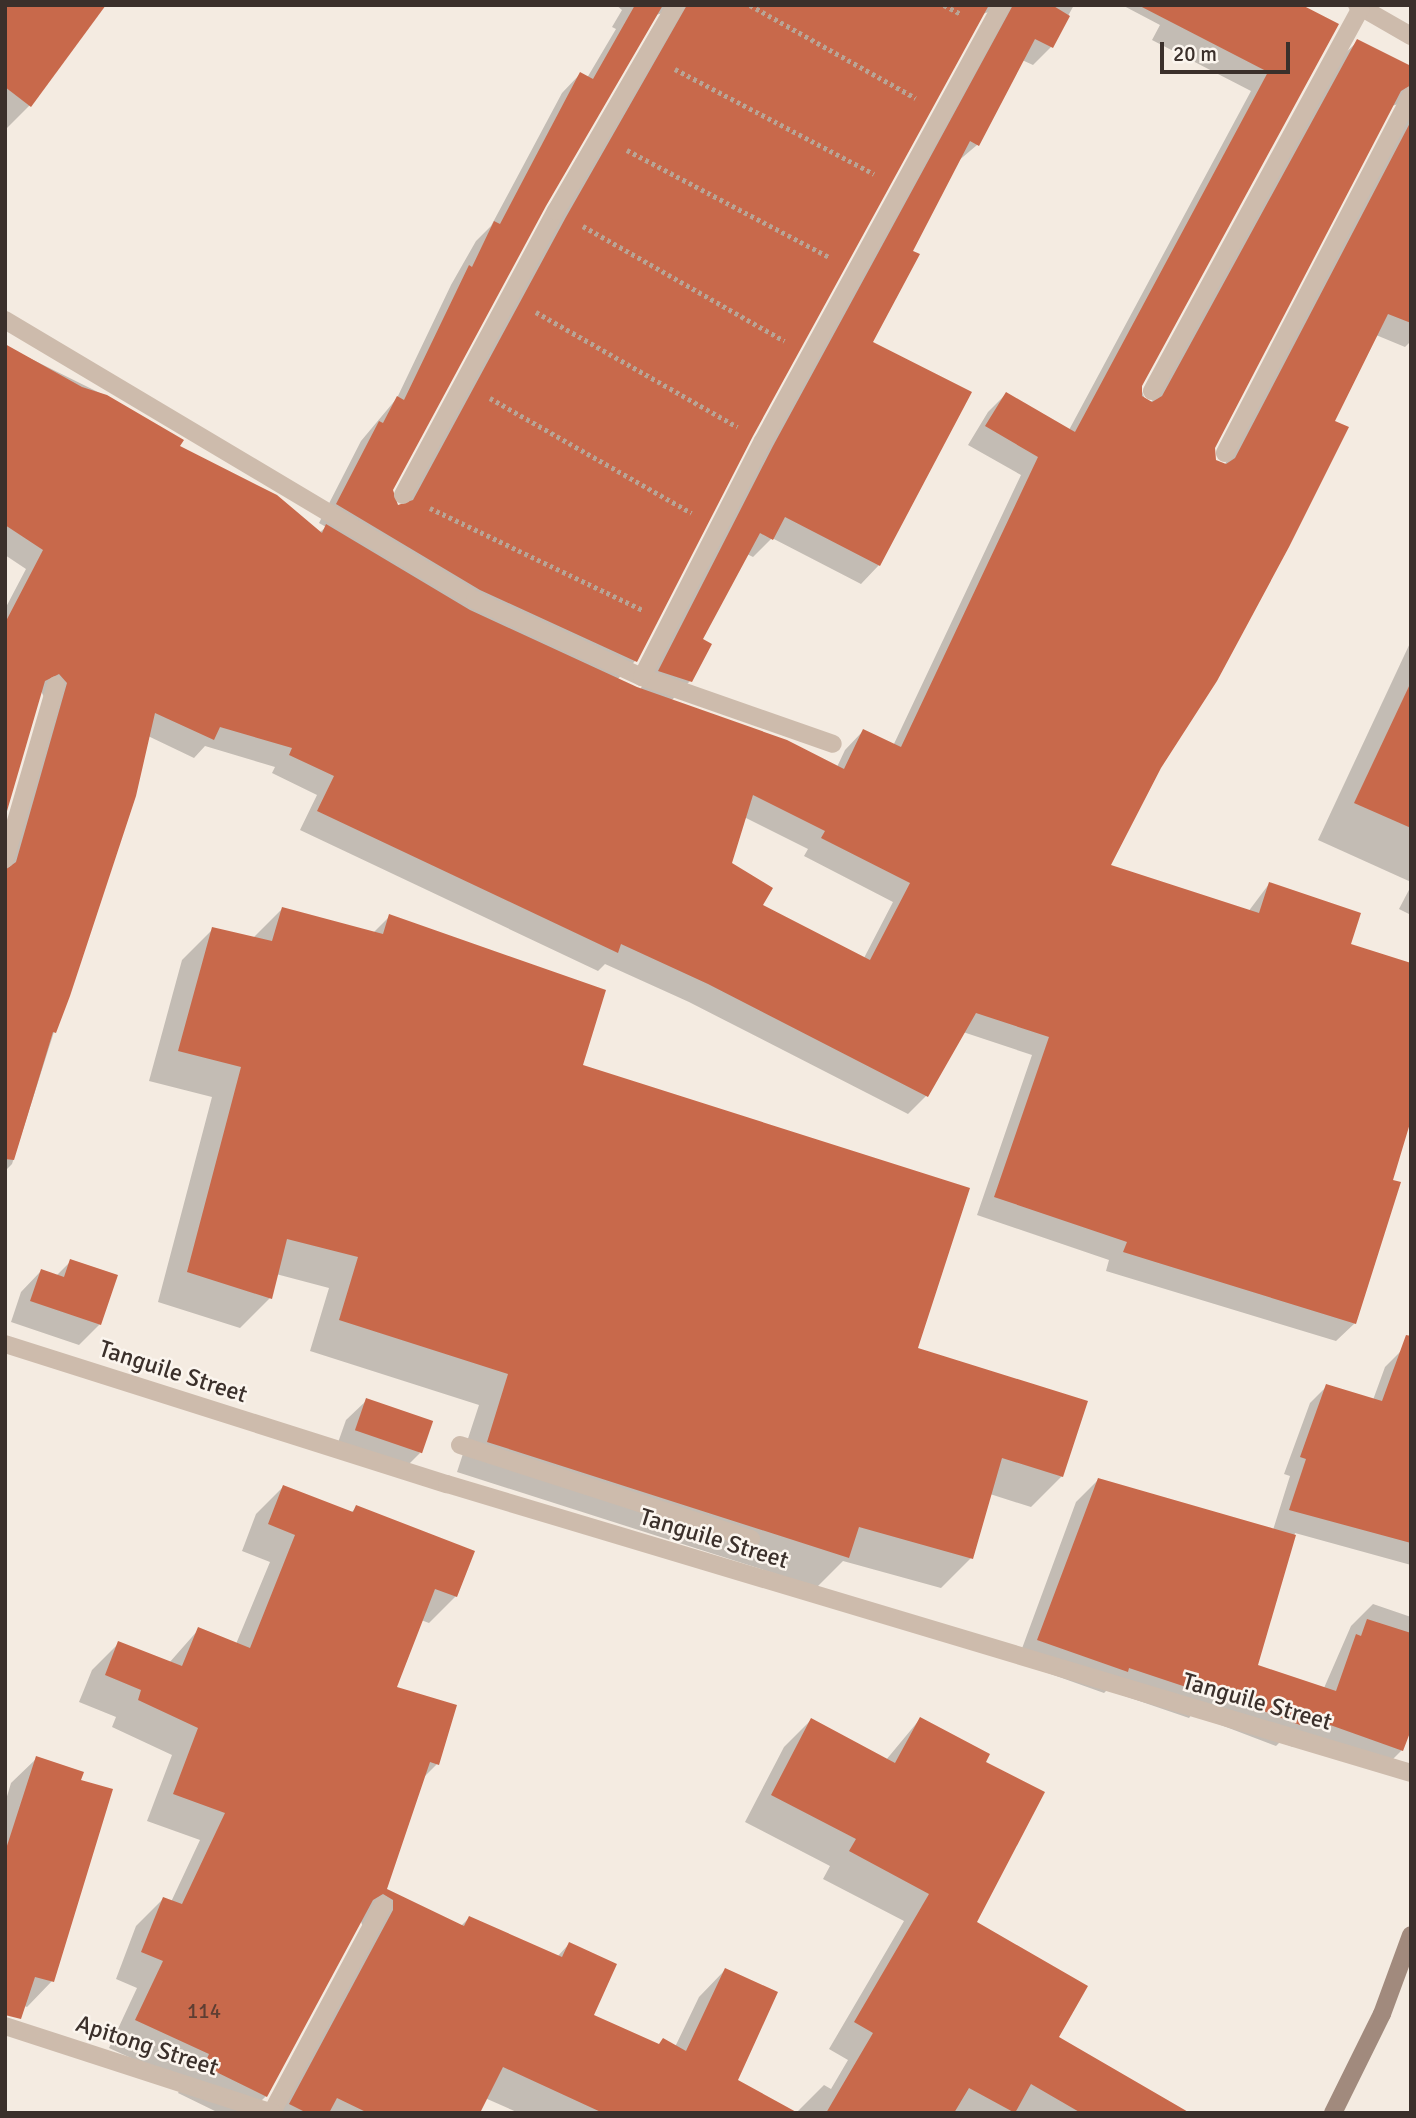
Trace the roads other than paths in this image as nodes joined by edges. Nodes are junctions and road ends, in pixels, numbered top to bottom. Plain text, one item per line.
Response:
1 (676, 5) edge
2 (1002, 5) edge
3 (1359, 7) edge
4 (1411, 36) edge
5 (1411, 96) edge
6 (5, 320) edge
7 (1152, 391) dead end
8 (1225, 453) dead end
9 (402, 495) road end
10 (642, 677) junction
11 (55, 685) dead end
12 (833, 744) dead end
13 (5, 859) edge
14 (5, 1344) edge
15 (460, 1445) dead end
16 (751, 1539) dead end
17 (1411, 1773) edge
18 (383, 1905) dead end
19 (1411, 1935) edge
20 (5, 2026) edge
21 (272, 2113) edge
22 (1333, 2113) edge

1 - 9 street
2 - 10 street
3 - 4 street
3 - 7 street
5 - 8 street
6 - 10 street
10 - 12 street
11 - 13 street
14 - 17 street, Tanguile Street
15 - 16 street
18 - 21 street
19 - 22 street
20 - 21 street, Apitong Street

